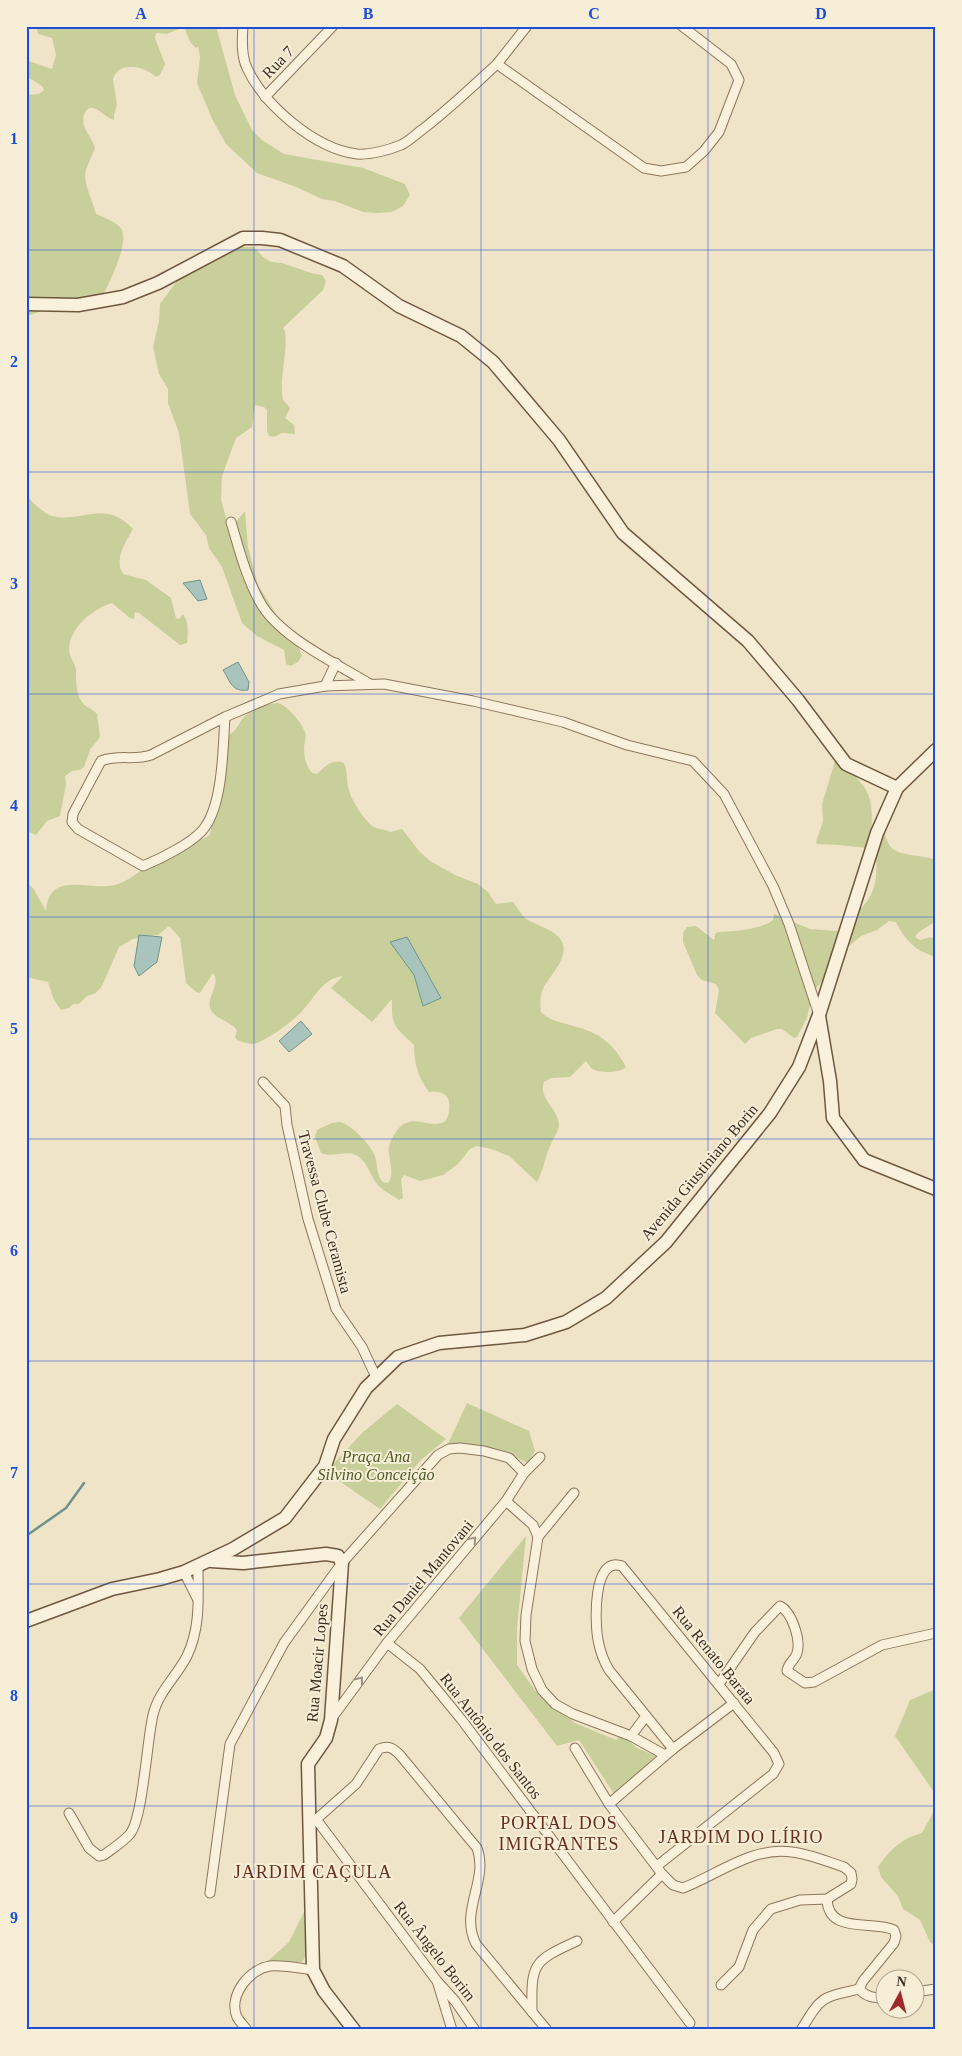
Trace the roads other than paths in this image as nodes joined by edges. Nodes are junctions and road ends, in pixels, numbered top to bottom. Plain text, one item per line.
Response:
1 (243, 26) edge
2 (333, 26) edge
3 (528, 26) edge
4 (682, 26) edge
5 (497, 64) junction
6 (265, 97) junction
7 (26, 304) edge
8 (231, 522) dead end
9 (336, 663) junction
10 (370, 684) junction
11 (325, 686) junction
12 (226, 717) junction
13 (936, 750) edge
14 (897, 788) junction
15 (819, 1015) junction
16 (262, 1082) dead end
17 (936, 1189) edge
18 (376, 1377) junction
19 (540, 1457) dead end
20 (524, 1473) junction
21 (574, 1494) dead end
22 (506, 1501) junction
23 (538, 1537) junction
24 (233, 1550) junction
25 (211, 1561) junction
26 (342, 1563) junction
27 (243, 1564) junction
28 (198, 1566) junction
29 (184, 1572) junction
30 (198, 1601) junction
31 (26, 1621) edge
32 (936, 1633) edge
33 (388, 1643) junction
34 (719, 1684) junction
35 (734, 1703) junction
36 (646, 1716) junction
37 (331, 1720) junction
38 (631, 1736) junction
39 (575, 1748) dead end
40 (673, 1749) junction
41 (665, 1756) junction
42 (609, 1804) junction
43 (69, 1813) dead end
44 (314, 1821) junction
45 (657, 1866) junction
46 (662, 1874) junction
47 (210, 1893) dead end
48 (827, 1899) junction
49 (614, 1922) junction
50 (577, 1941) dead end
51 (313, 1970) junction
52 (437, 1981) junction
53 (721, 1985) dead end
54 (859, 1989) junction
55 (874, 1998) edge
56 (532, 2012) junction
57 (690, 2022) dead end
58 (247, 2030) edge
59 (354, 2030) edge
60 (452, 2030) edge
61 (475, 2030) edge
62 (547, 2030) edge
63 (800, 2030) edge

1 - 6 street
2 - 6 street, Rua 7
3 - 5 street
4 - 5 street
5 - 6 street
7 - 14 street
8 - 9 street
9 - 10 street
9 - 11 street
10 - 11 street
10 - 15 street
11 - 12 street
12 - 12 street
13 - 14 street, Avenida Giustiniano Borin
14 - 15 street, Avenida Giustiniano Borin
15 - 17 street
15 - 18 street, Avenida Giustiniano Borin
16 - 18 street, Travessa Clube Ceramista
18 - 24 street, Avenida Giustiniano Borin
19 - 20 street, Rua Daniel Mantovani
20 - 22 street, Rua Daniel Mantovani
20 - 26 street
21 - 23 street
22 - 23 street
33 -> 22 street, Rua Daniel Mantovani
23 - 38 street
24 - 25 street, Avenida Giustiniano Borin
24 - 27 street
25 - 27 street
25 - 28 street, Avenida Giustiniano Borin
26 - 27 street
26 - 37 street, Rua Moacir Lopes
26 - 47 street
28 - 29 street, Avenida Giustiniano Borin
28 - 30 street
29 - 30 street
29 - 31 street, Avenida Giustiniano Borin
30 - 43 street
32 - 34 street
37 -> 33 street, Rua Daniel Mantovani
33 - 49 street, Rua Antônio dos Santos
34 - 35 street, Rua Renato Barata
34 - 36 street, Rua Renato Barata
35 - 40 street
35 - 45 street, Rua Renato Barata
36 - 38 street
36 - 40 street
37 - 44 street, Rua Moacir Lopes
38 - 41 street
39 - 42 street
40 - 41 street
41 - 42 street
42 - 45 street
44 - 51 street, Rua Moacir Lopes
44 - 52 street, Rua Ângelo Borim
44 - 56 street
45 - 46 street
46 - 48 street
46 - 49 street
48 - 53 street
48 - 54 street
49 - 57 street, Rua Antônio dos Santos
50 - 56 street
51 - 58 street
51 - 59 street, Rua Moacir Lopes
52 - 60 street
52 - 61 street, Rua Ângelo Borim
54 - 55 street
54 - 63 street
56 - 62 street

